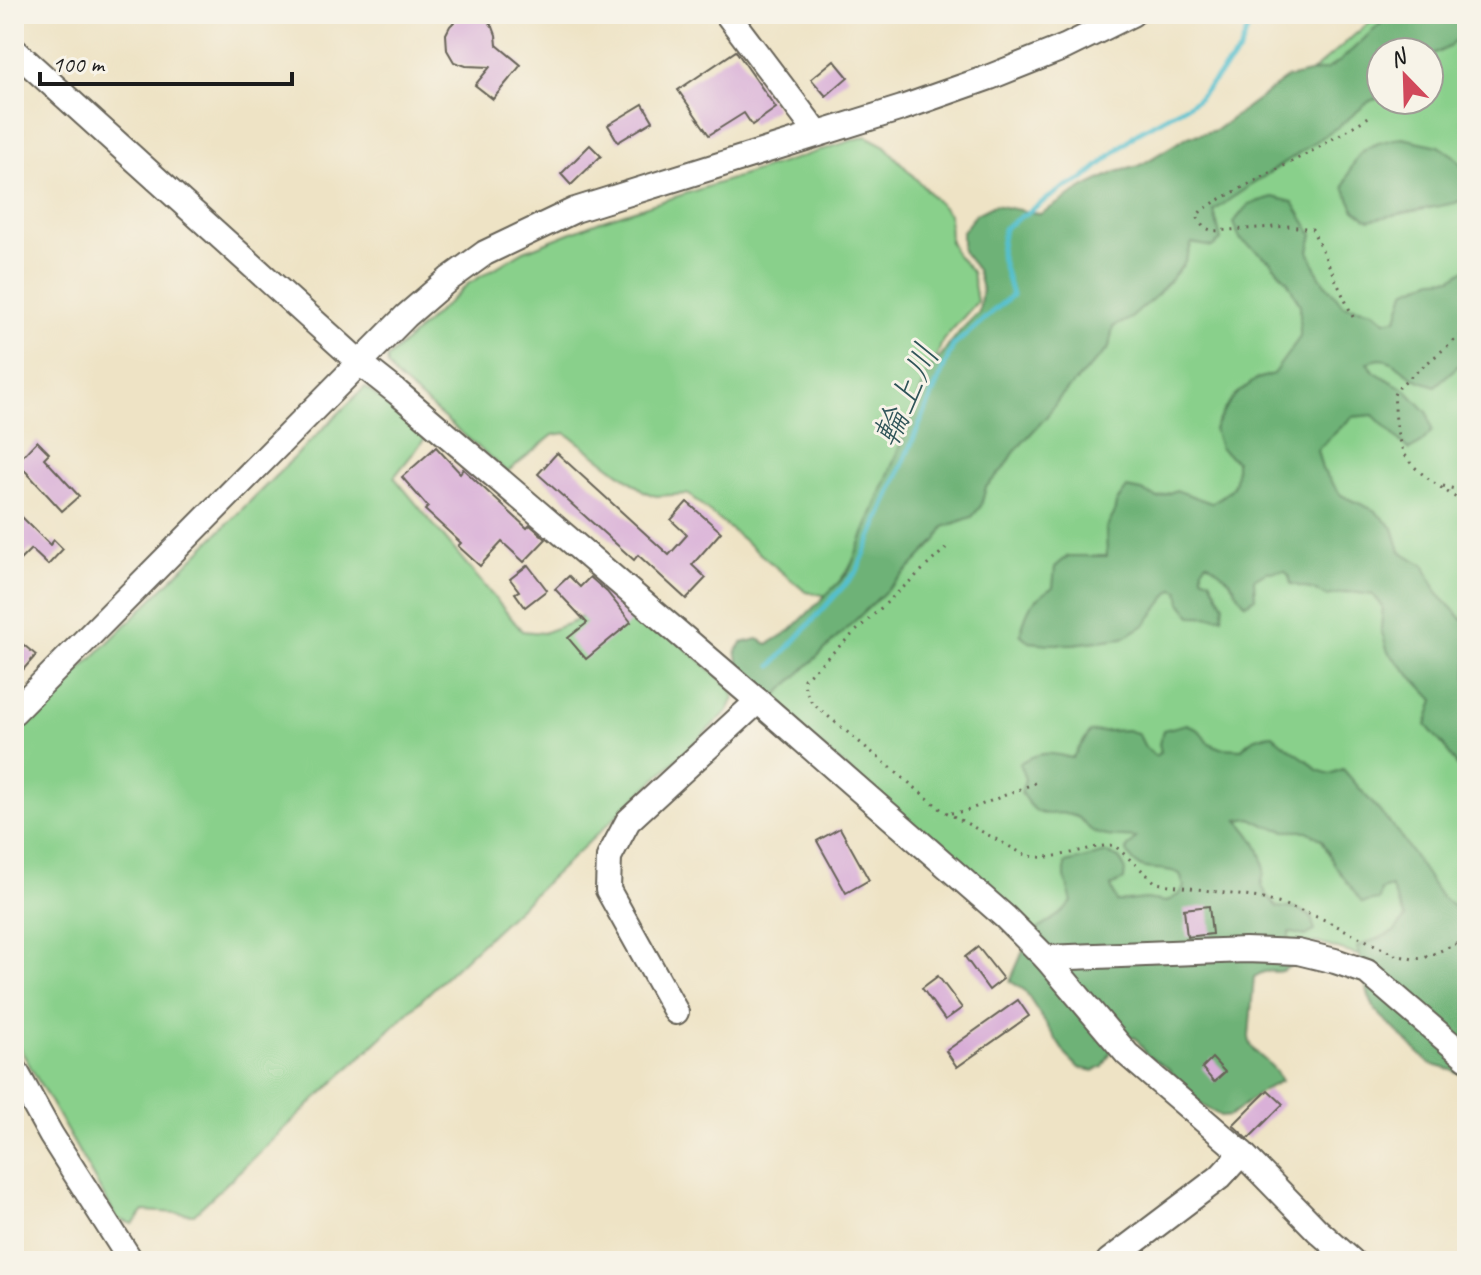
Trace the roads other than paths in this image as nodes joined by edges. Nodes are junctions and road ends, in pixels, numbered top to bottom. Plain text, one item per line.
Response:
1 (727, 14) edge
2 (1132, 14) edge
3 (14, 50) edge
4 (817, 133) junction
5 (360, 363) junction
6 (758, 701) junction
7 (14, 712) edge
8 (1046, 958) junction
9 (676, 1012) dead end
10 (1467, 1058) edge
11 (14, 1068) edge
12 (1242, 1153) junction
13 (131, 1261) edge
14 (1109, 1261) edge
15 (1352, 1261) edge

1 - 4 street
2 - 4 street
3 - 5 street
4 - 5 street
5 - 6 street
5 - 7 street
6 - 8 street
6 - 9 street
8 - 10 street
8 - 12 street
11 - 13 street
12 - 14 street
12 - 15 street

